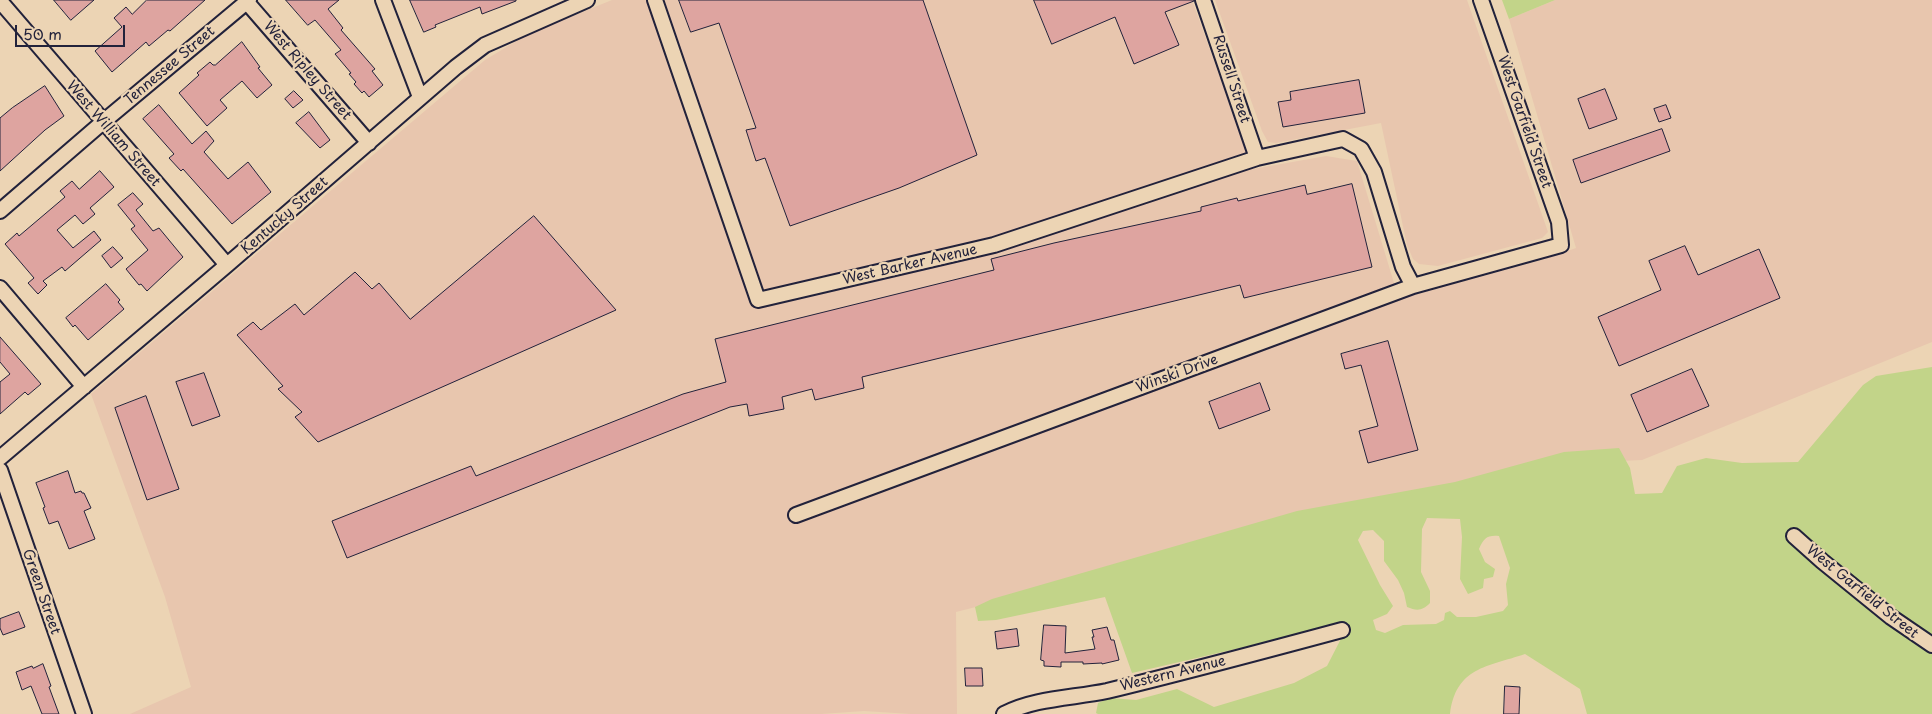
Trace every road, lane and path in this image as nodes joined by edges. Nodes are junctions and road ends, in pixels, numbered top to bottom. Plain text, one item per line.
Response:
1 (384, 0) edge
2 (587, 0) edge
3 (655, 0) edge
4 (1203, 0) edge
5 (1481, 0) edge
6 (247, 1) edge
7 (0, 2) edge
8 (420, 97) junction
9 (103, 122) junction
10 (370, 143) junction
11 (1257, 158) junction
12 (0, 211) edge
13 (1561, 245) joint
14 (228, 265) junction
15 (1413, 286) junction
16 (0, 288) edge
17 (84, 387) junction
18 (0, 458) edge
19 (0, 470) edge
20 (796, 515) dead end
21 (1794, 536) dead end
22 (1342, 630) dead end
23 (1932, 646) edge
24 (84, 714) edge
25 (1004, 714) edge

1 - 8 street
2 - 8 street, Kentucky Street
3 - 11 street, West Barker Avenue
4 - 11 street, Russell Street
5 - 13 street, West Garfield Street
6 - 9 street, Tennessee Street
6 - 10 street, West Ripley Street
7 - 9 street, West William Street
8 - 10 street, Kentucky Street
9 - 12 street, Tennessee Street
9 - 14 street, West William Street
10 - 14 street, Kentucky Street
11 - 15 street, West Barker Avenue
13 - 15 street, Winski Drive
14 - 17 street, Kentucky Street
15 - 20 street, Winski Drive
16 - 17 street
17 - 18 street, Kentucky Street
19 - 24 street, Green Street
21 - 23 street, West Garfield Street
22 - 25 street, Western Avenue

